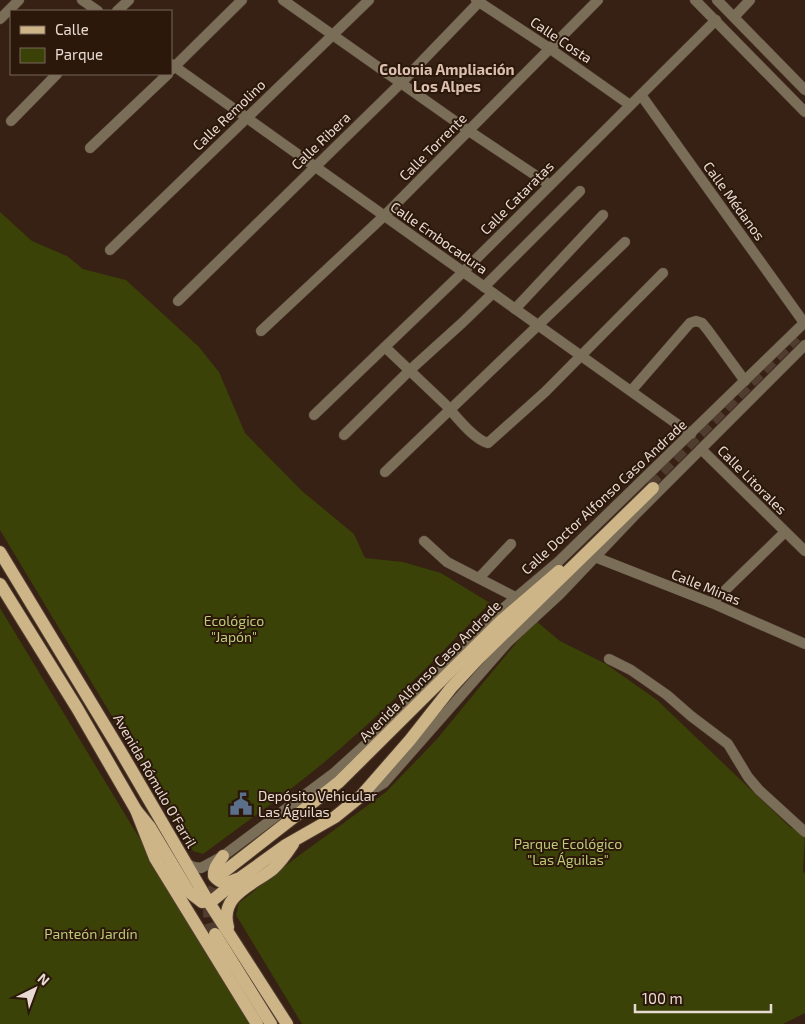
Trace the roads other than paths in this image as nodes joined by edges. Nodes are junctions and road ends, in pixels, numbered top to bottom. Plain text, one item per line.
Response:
1 (19, 0) edge
2 (82, 0) edge
3 (129, 0) edge
4 (242, 0) edge
5 (283, 0) edge
6 (369, 0) edge
7 (598, 0) edge
8 (695, 0) edge
9 (718, 0) edge
10 (750, 0) edge
11 (478, 1) edge
12 (97, 10) edge
13 (118, 10) edge
14 (734, 17) junction
15 (0, 19) edge
16 (716, 20) junction
17 (332, 35) junction
18 (762, 46) junction
19 (549, 48) junction
20 (750, 57) junction
21 (172, 68) edge
22 (172, 70) edge
23 (56, 75) edge
24 (165, 75) edge
25 (401, 83) junction
26 (805, 90) edge
27 (641, 95) junction
28 (630, 105) junction
29 (805, 112) edge
30 (246, 118) junction
31 (10, 121) dead end
32 (469, 131) junction
33 (90, 148) dead end
34 (314, 166) junction
35 (550, 185) junction
36 (580, 191) dead end
37 (603, 214) dead end
38 (384, 216) junction
39 (625, 242) dead end
40 (110, 250) dead end
41 (463, 272) junction
42 (663, 273) dead end
43 (488, 290) junction
44 (178, 301) dead end
45 (515, 309) junction
46 (805, 323) edge
47 (538, 325) junction
48 (261, 330) dead end
49 (805, 345) edge
50 (385, 347) junction
51 (581, 355) junction
52 (410, 370) junction
53 (745, 381) junction
54 (631, 390) junction
55 (451, 410) junction
56 (314, 415) dead end
57 (691, 434) junction
58 (344, 435) dead end
59 (701, 449) junction
60 (385, 472) dead end
61 (785, 532) junction
62 (424, 542) dead end
63 (511, 544) dead end
64 (805, 551) edge
65 (0, 552) edge
66 (595, 557) junction
67 (479, 578) junction
68 (0, 584) edge
69 (514, 597) junction
70 (712, 602) junction
71 (805, 644) edge
72 (609, 659) dead end
73 (417, 700) junction
74 (402, 719) junction
75 (388, 724) junction
76 (121, 752) junction
77 (107, 759) junction
78 (362, 796) junction
79 (136, 810) junction
80 (805, 832) edge
81 (297, 839) junction
82 (224, 856) junction
83 (185, 863) junction
84 (225, 871) tunnel mouth
85 (240, 878) junction
86 (208, 901) junction
87 (215, 934) tunnel mouth
88 (230, 934) junction
89 (258, 1024) edge
90 (271, 1024) edge
91 (286, 1024) edge

1 - 15 street
2 - 12 street
3 - 13 street
4 - 21 street
5 - 17 street
6 - 17 street, Calle Remolino
7 - 19 street, Calle Torrente
8 - 16 street
9 - 14 street
10 - 14 street
11 - 19 street, Calle Costa
11 - 25 street, Calle Ribera
14 - 18 street
16 - 20 street
16 - 27 street, Calle Cataratas
17 - 25 street
17 - 30 street, Calle Remolino
18 - 20 street
18 - 26 street
19 - 28 street, Calle Costa
19 - 32 street, Calle Torrente
20 - 29 street
22 - 30 street, Calle Embocadura
23 - 31 street
24 - 33 street
25 - 32 street
25 - 34 street, Calle Ribera
27 - 28 street, Calle Cataratas
27 - 46 street, Calle Médanos
28 - 35 street, Calle Cataratas
30 - 34 street, Calle Embocadura
30 - 40 street, Calle Remolino
32 - 35 street
32 - 38 street, Calle Torrente
34 - 38 street, Calle Embocadura
34 - 44 street, Calle Ribera
35 - 41 street, Calle Cataratas
36 - 43 street
37 - 45 street
38 - 41 street, Calle Embocadura
38 - 48 street, Calle Torrente
39 - 47 street
41 - 43 street, Calle Embocadura
41 - 50 street, Calle Cataratas
42 - 51 street
43 - 45 street, Calle Embocadura
43 - 52 street
45 - 47 street, Calle Embocadura
46 - 53 street, Calle Doctor Alfonso Caso Andrade
47 - 51 street, Calle Embocadura
47 - 55 street
49 - 59 street
50 - 52 street
50 - 56 street, Calle Cataratas
51 - 54 street, Calle Embocadura
51 - 55 street
52 - 55 street
52 - 58 street
53 - 54 street
53 - 57 street, Calle Doctor Alfonso Caso Andrade
54 - 57 street, Calle Embocadura
55 - 60 street
57 - 69 street, Calle Doctor Alfonso Caso Andrade
59 - 61 street, Calle Litorales
59 - 66 street
61 - 64 street, Calle Litorales
61 - 70 street
62 - 67 street
63 - 67 street
65 - 76 main road, Avenida Rómulo O'Farril
66 - 70 street, Calle Minas
66 - 78 street
67 - 69 street
68 - 77 main road
69 - 73 street, Calle Doctor Alfonso Caso Andrade
70 - 71 street, Calle Minas
72 - 80 street
73 - 74 main road, Avenida Alfonso Caso Andrade
73 - 75 street, Calle Doctor Alfonso Caso Andrade
73 - 78 main road, Avenida Alfonso Caso Andrade
74 - 75 main road
74 - 84 main road, Avenida Alfonso Caso Andrade
75 - 82 street, Calle Doctor Alfonso Caso Andrade
76 - 77 main road
76 - 83 main road, Avenida Rómulo O'Farril
77 - 79 main road
78 - 81 main road, Avenida Alfonso Caso Andrade
79 - 86 main road
79 - 89 main road
81 - 85 main road, Avenida Alfonso Caso Andrade
81 - 88 main road
82 - 83 street, Calle Doctor Alfonso Caso Andrade
82 - 85 main road
83 - 86 main road, Avenida Rómulo O'Farril
85 - 86 main road, Avenida Alfonso Caso Andrade
86 - 88 main road, Avenida Rómulo O'Farril
87 - 90 main road
88 - 91 main road, Avenida Rómulo O'Farril

